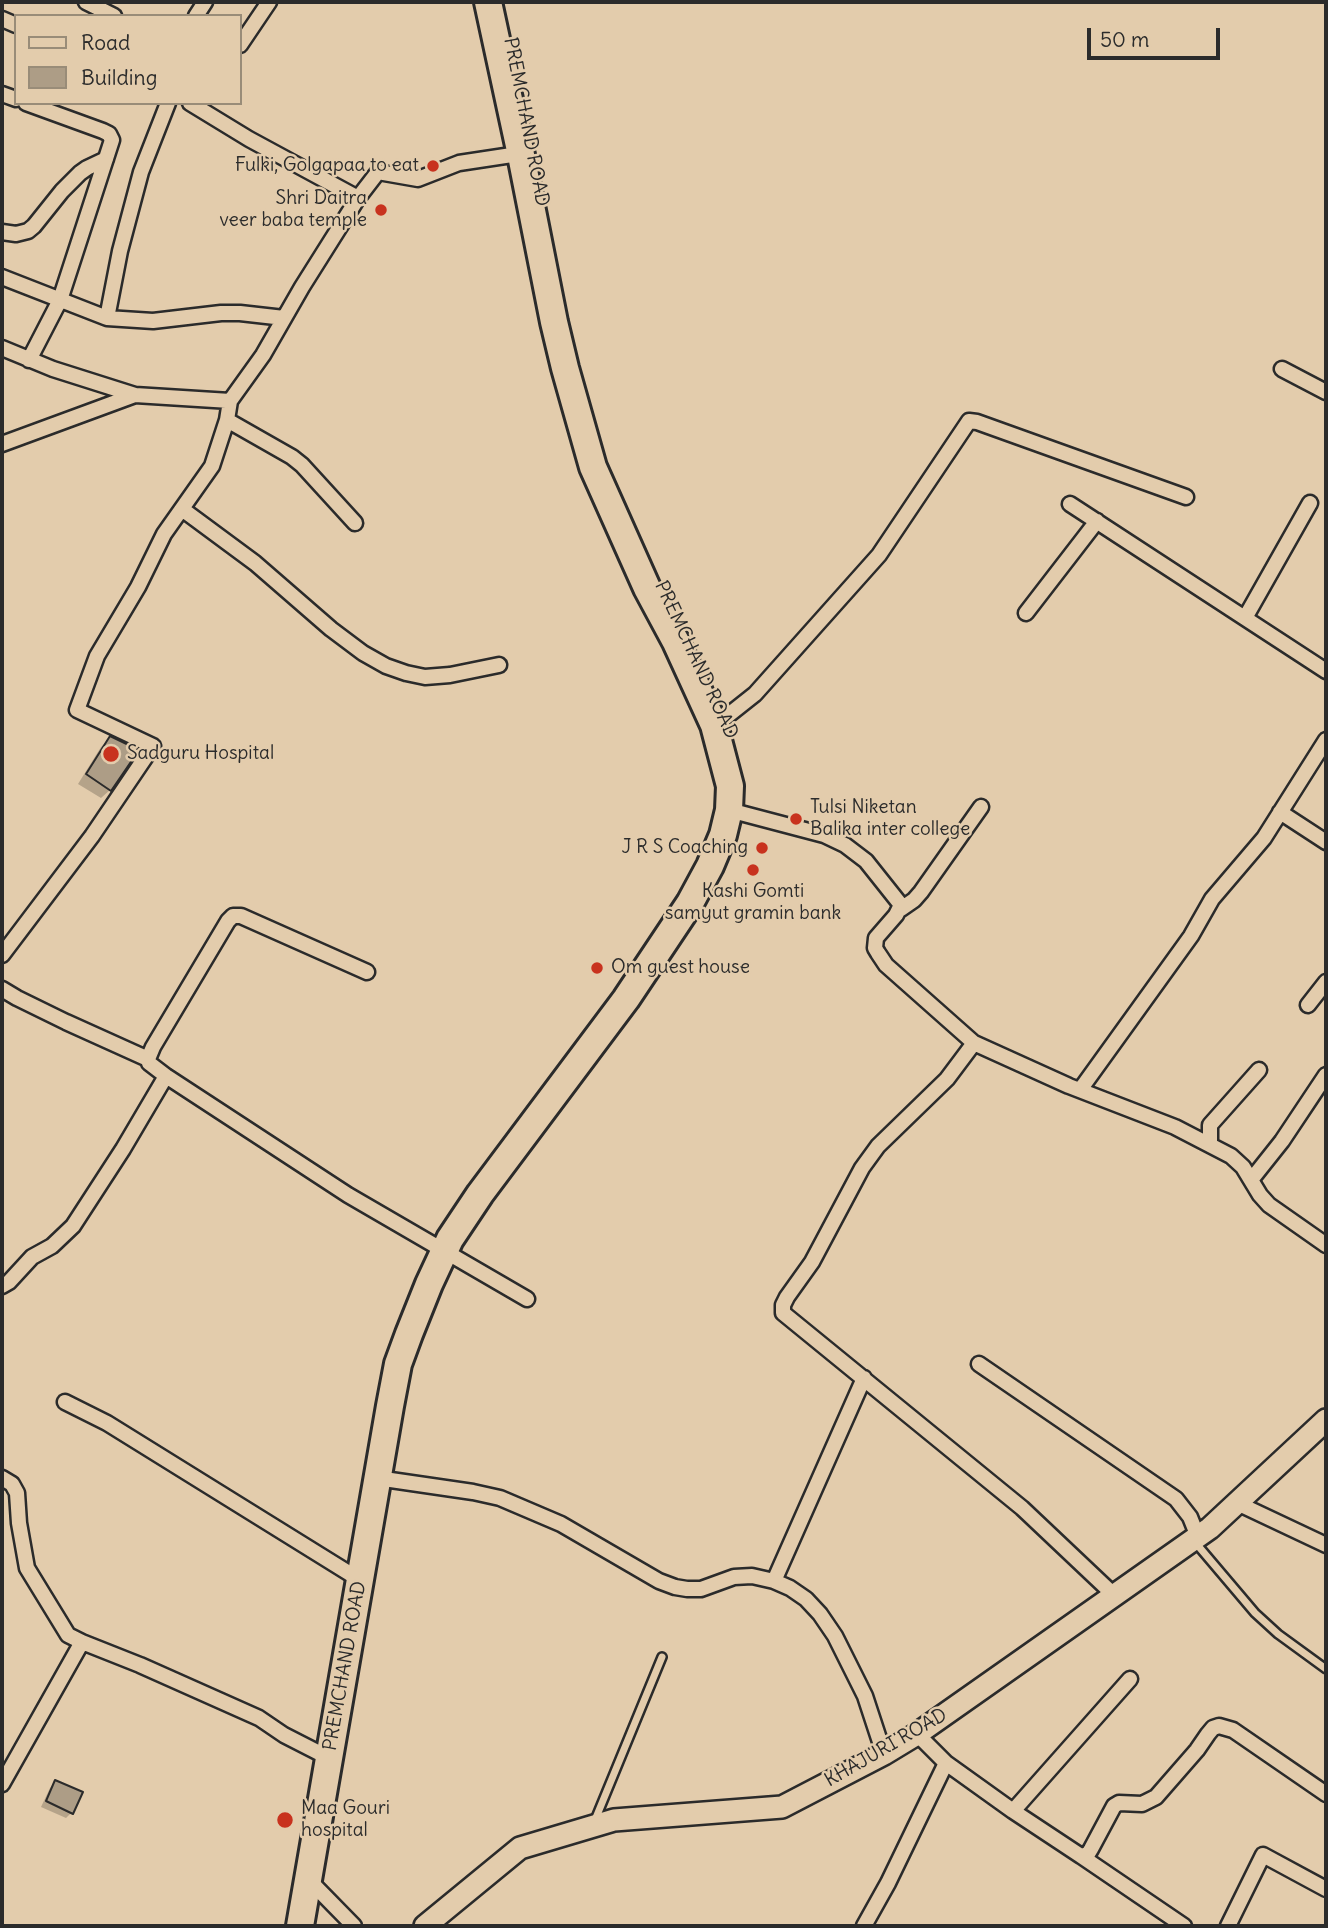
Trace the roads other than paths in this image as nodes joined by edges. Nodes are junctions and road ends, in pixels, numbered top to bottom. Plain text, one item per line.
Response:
1 (86, 2) edge
2 (269, 2) edge
3 (488, 2) edge
4 (501, 2) edge
5 (110, 14) edge
6 (242, 42) edge
7 (31, 105) edge
8 (167, 105) edge
9 (196, 105) edge
10 (527, 153) junction
11 (106, 159) junction
12 (358, 198) junction
13 (2, 232) edge
14 (2, 277) edge
15 (60, 300) junction
16 (107, 317) junction
17 (284, 318) junction
18 (2, 348) edge
19 (29, 360) junction
20 (1282, 369) dead end
21 (1326, 392) edge
22 (135, 395) junction
23 (230, 401) junction
24 (227, 420) junction
25 (2, 444) edge
26 (1186, 497) dead end
27 (1310, 503) dead end
28 (1070, 504) dead end
29 (182, 509) junction
30 (1097, 521) junction
31 (355, 523) dead end
32 (1026, 613) dead end
33 (1245, 618) junction
34 (499, 665) dead end
35 (1326, 671) edge
36 (726, 717) junction
37 (1326, 740) edge
38 (981, 807) dead end
39 (737, 812) junction
40 (1280, 812) junction
41 (1326, 842) edge
42 (901, 909) junction
43 (2, 954) edge
44 (367, 972) dead end
45 (1326, 982) edge
46 (2, 989) edge
47 (1308, 1005) dead end
48 (974, 1042) junction
49 (148, 1059) junction
50 (1259, 1070) dead end
51 (1326, 1075) edge
52 (166, 1076) junction
53 (1080, 1090) junction
54 (1210, 1144) junction
55 (1251, 1180) junction
56 (1326, 1245) edge
57 (452, 1255) junction
58 (2, 1286) edge
59 (527, 1299) dead end
60 (979, 1364) dead end
61 (864, 1378) junction
62 (65, 1402) dead end
63 (1326, 1420) edge
64 (2, 1478) edge
65 (377, 1478) junction
66 (1237, 1503) junction
67 (1195, 1538) junction
68 (1326, 1545) edge
69 (360, 1580) junction
70 (774, 1581) junction
71 (1114, 1595) junction
72 (82, 1642) junction
73 (662, 1657) dead end
74 (1326, 1669) edge
75 (1130, 1679) dead end
76 (918, 1734) junction
77 (884, 1754) junction
78 (329, 1758) junction
79 (946, 1763) junction
80 (2, 1784) edge
81 (1326, 1794) edge
82 (1013, 1811) junction
83 (592, 1827) junction
84 (1081, 1856) junction
85 (308, 1879) junction
86 (1326, 1889) edge
87 (304, 1922) edge
88 (354, 1926) edge
89 (425, 1926) edge
90 (864, 1926) edge
91 (1184, 1926) edge
92 (1228, 1926) edge

1 - 5 street
2 - 6 street
3 - 10 highway, PREMCHAND ROAD
4 - 10 highway, PREMCHAND ROAD
7 - 11 street
8 - 16 street
9 - 12 street
10 - 12 street
10 - 36 highway, PREMCHAND ROAD
10 - 39 highway, PREMCHAND ROAD
11 - 13 street
11 - 15 street
12 - 17 street
14 - 15 street
15 - 16 street
15 - 19 street
16 - 17 street
17 - 23 street
18 - 19 street
19 - 22 street
20 - 21 street
22 - 23 street
22 - 25 street
23 - 24 street
24 - 29 street
24 - 31 street
26 - 36 street
27 - 33 street
28 - 30 street
29 - 34 street
29 - 43 street
30 - 32 street
30 - 33 street
33 - 35 street
36 - 39 highway, PREMCHAND ROAD
37 - 40 street
38 - 42 street
39 - 42 street
39 - 57 highway, PREMCHAND ROAD
40 - 41 street
40 - 53 street
42 - 48 street
44 - 49 street
45 - 47 street
46 - 49 street
48 - 53 street
48 - 61 street
49 - 52 street
50 - 54 street
51 - 55 street
52 - 57 street
52 - 58 street
53 - 54 street
54 - 55 street
55 - 56 street
57 - 59 street
57 - 65 highway, PREMCHAND ROAD
60 - 67 street
61 - 70 street
61 - 71 street
62 - 69 street
63 - 66 street, KHAJURI ROAD
64 - 72 street
65 - 69 highway, PREMCHAND ROAD
65 - 70 street
66 - 67 street, KHAJURI ROAD
66 - 68 street
67 - 71 street, KHAJURI ROAD
67 - 74 lane
69 - 78 highway, PREMCHAND ROAD
70 - 77 street
71 - 76 street, KHAJURI ROAD
72 - 78 street
72 - 80 street
73 - 83 lane
75 - 82 street
76 - 77 street, KHAJURI ROAD
76 - 79 street
77 - 83 street, KHAJURI ROAD
78 - 85 highway, PREMCHAND ROAD
79 - 82 street
79 - 90 street
81 - 84 street
82 - 84 street
83 - 89 street, KHAJURI ROAD
84 - 91 street
85 - 87 highway, PREMCHAND ROAD
85 - 88 street
86 - 92 street

